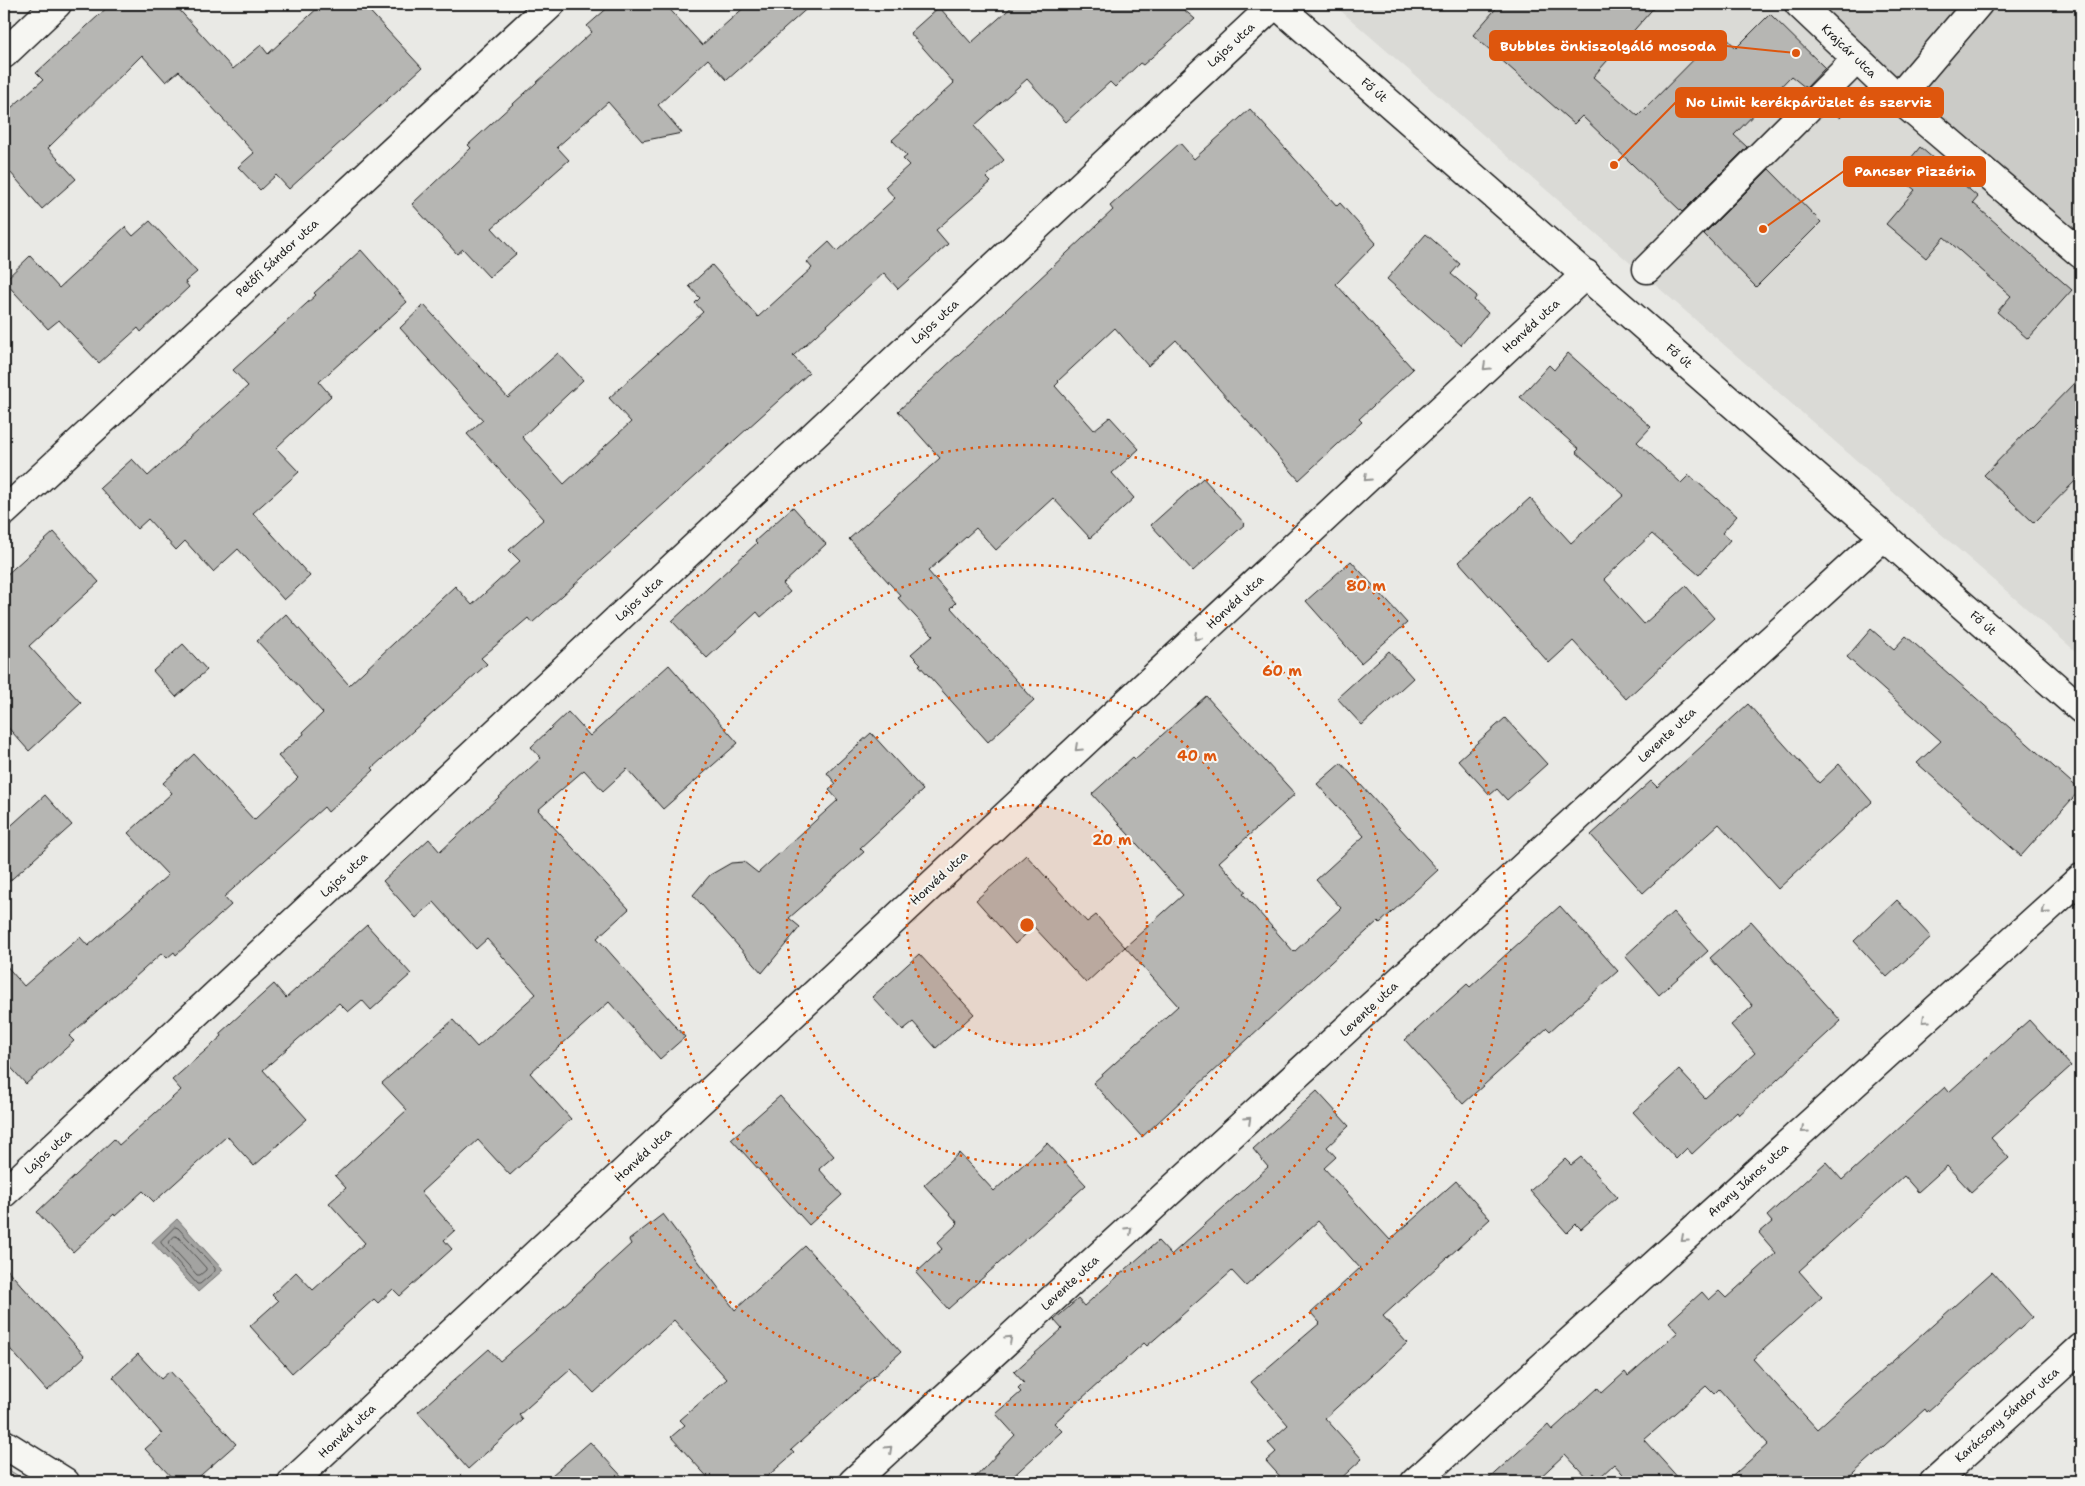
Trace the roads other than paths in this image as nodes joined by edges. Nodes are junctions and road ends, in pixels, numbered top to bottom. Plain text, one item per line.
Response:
1 (57, 4) edge
2 (551, 4) edge
3 (1276, 4) edge
4 (1799, 4) edge
5 (1978, 4) edge
6 (4, 54) edge
7 (1858, 59) junction
8 (1898, 98) junction
9 (2081, 254) edge
10 (1647, 269) dead end
11 (1586, 274) junction
12 (4, 512) edge
13 (1884, 536) junction
14 (2081, 709) edge
15 (2081, 878) edge
16 (4, 1194) edge
17 (2081, 1348) edge
18 (4, 1444) edge
19 (65, 1482) edge
20 (292, 1482) edge
21 (853, 1482) edge
22 (1416, 1482) edge
23 (1934, 1482) edge

1 - 6 street
2 - 12 street, Petőfi Sándor utca
3 - 11 street, Fő út
3 - 16 street, Lajos utca
4 - 7 street, Krajcár utca
5 - 8 street
7 - 8 street, Krajcár utca
7 - 10 street
8 - 9 street, Krajcár utca
11 - 13 street, Fő út
11 -> 20 street, Honvéd utca
13 - 14 street, Fő út
21 -> 13 street, Levente utca
15 -> 22 street, Arany János utca
17 - 23 street, Karácsony Sándor utca
18 - 19 street

